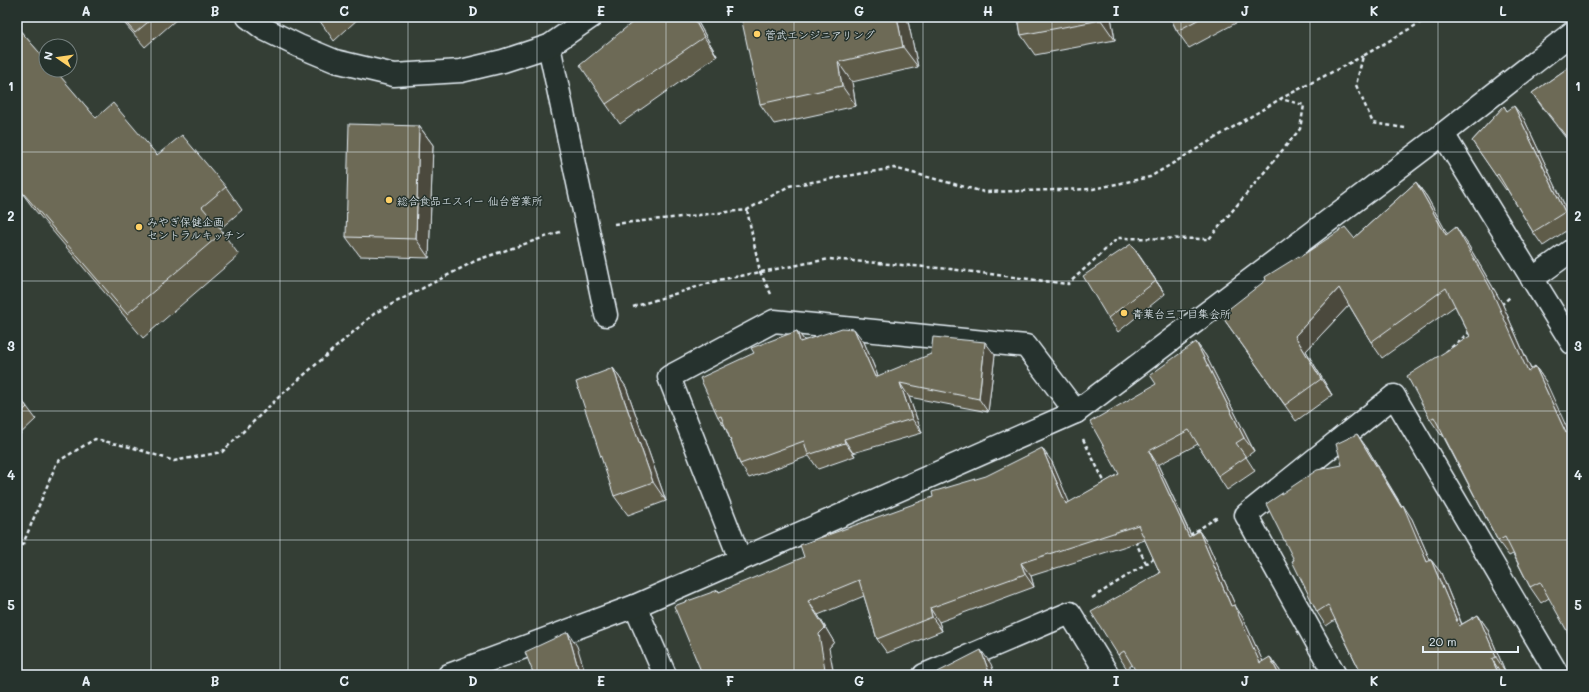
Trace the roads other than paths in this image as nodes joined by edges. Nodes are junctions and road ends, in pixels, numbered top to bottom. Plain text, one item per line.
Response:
1 (248, 17) edge
2 (591, 17) edge
3 (1572, 33) edge
4 (549, 46) junction
5 (1443, 134) junction
6 (1572, 250) edge
7 (1532, 278) junction
8 (606, 316) road end
9 (1572, 343) edge
10 (1076, 412) junction
11 (740, 559) junction
12 (635, 606) junction
13 (449, 675) edge
14 (664, 675) edge
15 (924, 675) edge
16 (1108, 675) edge
17 (1335, 675) edge
18 (1558, 675) edge

1 - 4 street
2 - 4 street
3 - 5 street
4 - 8 street
5 - 7 street
5 - 10 street
6 - 7 street
7 - 9 street
10 - 11 street
10 - 11 street
11 - 12 street
12 - 13 street
12 - 14 street
15 - 16 street
17 - 18 street

